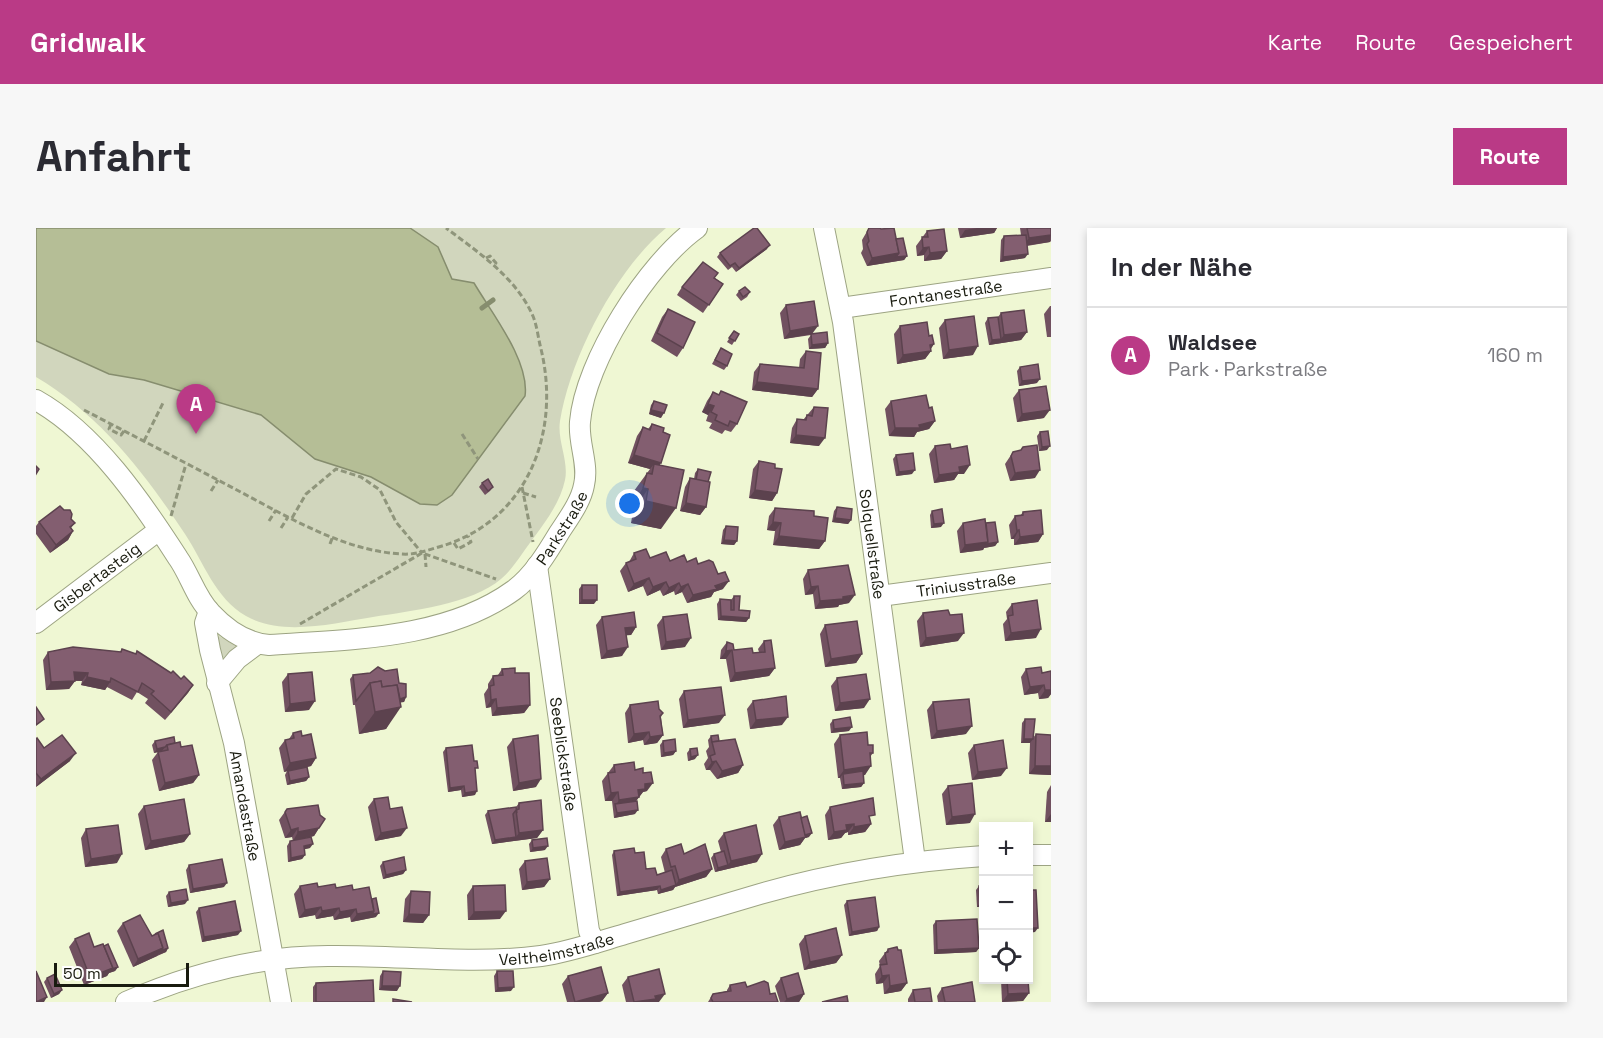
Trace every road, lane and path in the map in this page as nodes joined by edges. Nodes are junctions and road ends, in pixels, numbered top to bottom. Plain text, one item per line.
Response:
1 (446, 228) edge
2 (698, 228) edge
3 (824, 228) edge
4 (1051, 278) edge
5 (841, 308) junction
6 (36, 400) edge
7 (164, 401) dead end
8 (80, 408) dead end
9 (462, 434) dead end
10 (144, 441) junction
11 (478, 459) dead end
12 (186, 464) junction
13 (218, 480) dead end
14 (521, 485) junction
15 (211, 491) dead end
16 (523, 493) dead end
17 (536, 497) dead end
18 (276, 510) junction
19 (290, 517) junction
20 (269, 521) dead end
21 (281, 528) dead end
22 (159, 530) junction
23 (333, 536) junction
24 (330, 544) dead end
25 (424, 554) junction
26 (537, 566) junction
27 (426, 567) dead end
28 (1051, 573) edge
29 (516, 588) junction
30 (880, 596) junction
31 (209, 611) junction
32 (36, 623) edge
33 (263, 644) junction
34 (217, 683) junction
35 (1033, 855) edge
36 (1051, 855) edge
37 (979, 856) edge
38 (915, 861) junction
39 (595, 943) junction
40 (274, 959) junction
41 (126, 1002) edge
42 (281, 1002) edge

1 - 14 path
2 - 26 street, Parkstraße
3 - 5 street, Solquellstraße
4 - 5 street, Fontanestraße
5 - 30 street, Solquellstraße
6 - 22 street
7 - 10 path
8 - 10 path
9 - 11 path
10 - 12 path
12 - 18 path
12 - 22 path
13 - 15 path
14 - 25 path
14 - 26 path
16 - 17 path
18 - 19 path
18 - 20 path
19 - 21 path
19 - 23 path
19 - 25 path
22 - 31 street
22 - 32 street, Gisbertasteig
23 - 24 path
23 - 25 path
25 - 27 path
25 - 29 path
25 - 33 path
26 - 29 street, Parkstraße
26 - 39 street, Seeblickstraße
28 - 30 street, Triniusstraße
29 - 33 street, Parkstraße
30 - 38 street, Solquellstraße
31 - 33 street
31 - 34 street, Amandastraße
33 - 34 street
34 - 40 street, Amandastraße
35 - 36 street
37 - 38 street, Veltheimstraße
38 - 39 street, Veltheimstraße
39 - 40 street, Veltheimstraße
40 - 41 street, Veltheimstraße
40 - 42 street, Amandastraße

